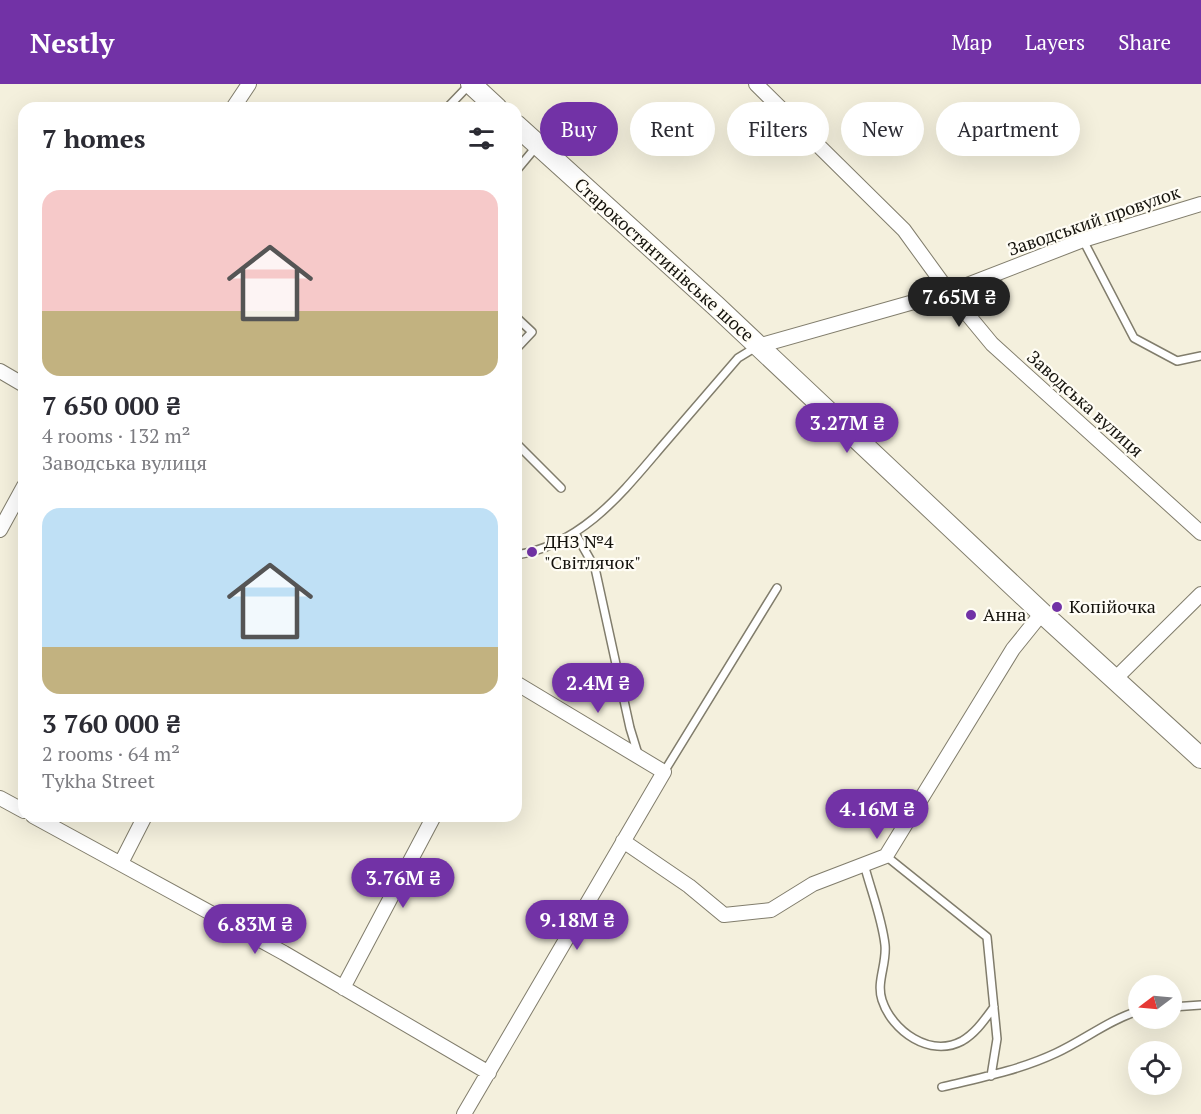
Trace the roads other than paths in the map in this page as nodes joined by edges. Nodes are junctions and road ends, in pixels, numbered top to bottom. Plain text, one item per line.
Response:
1 (249, 84) edge
2 (471, 84) edge
3 (756, 84) edge
4 (237, 102) edge
5 (453, 102) edge
6 (490, 102) edge
7 (522, 131) edge
8 (537, 145) junction
9 (522, 164) edge
10 (1201, 204) edge
11 (1083, 240) junction
12 (949, 292) junction
13 (522, 323) edge
14 (522, 343) edge
15 (758, 346) junction
16 (1201, 356) edge
17 (0, 370) edge
18 (18, 381) edge
19 (522, 449) edge
20 (561, 488) dead end
21 (18, 497) edge
22 (0, 530) edge
23 (575, 533) junction
24 (1201, 533) edge
25 (522, 554) edge
26 (777, 588) dead end
27 (1201, 594) edge
28 (1042, 613) junction
29 (1115, 679) junction
30 (522, 687) edge
31 (639, 757) junction
32 (1201, 758) edge
33 (664, 772) junction
34 (0, 798) edge
35 (18, 808) edge
36 (44, 822) edge
37 (142, 822) edge
38 (431, 822) edge
39 (623, 841) junction
40 (886, 856) junction
41 (121, 863) junction
42 (864, 864) junction
43 (343, 988) junction
44 (1201, 1005) edge
45 (1182, 1006) edge
46 (994, 1007) junction
47 (1128, 1016) edge
48 (489, 1073) junction
49 (991, 1076) junction
50 (942, 1088) dead end
51 (464, 1114) edge

1 - 4 street
2 - 5 lane
2 - 6 main road
3 - 12 street, Заводська вулиця
7 - 8 main road, Старокостянтинівське шосе
8 - 9 lane
8 - 15 main road, Старокостянтинівське шосе
10 - 11 street, Заводський провулок
11 - 12 street, Заводський провулок
11 - 16 lane
12 - 15 street, Заводський провулок
12 - 24 street, Заводська вулиця
13 - 14 lane
15 - 23 lane, Старокостянтинівське шосе
15 - 28 main road, Старокостянтинівське шосе
17 - 18 street
19 - 20 lane
21 - 22 street
23 - 25 lane, Старокостянтинівське шосе
23 - 31 lane
26 - 33 lane
27 - 29 street
28 - 29 main road, Старокостянтинівське шосе
28 - 40 street
29 - 32 main road, Старокостянтинівське шосе
30 - 31 street
31 - 33 street
33 - 39 street
34 - 35 street
36 - 41 street
37 - 41 street
38 - 43 street
39 - 42 street
39 - 48 street
40 - 42 street
40 - 46 lane
41 - 43 street
42 - 46 lane
43 - 48 street
44 - 45 lane
46 - 49 lane
47 - 49 lane
48 - 51 street
49 - 50 lane

